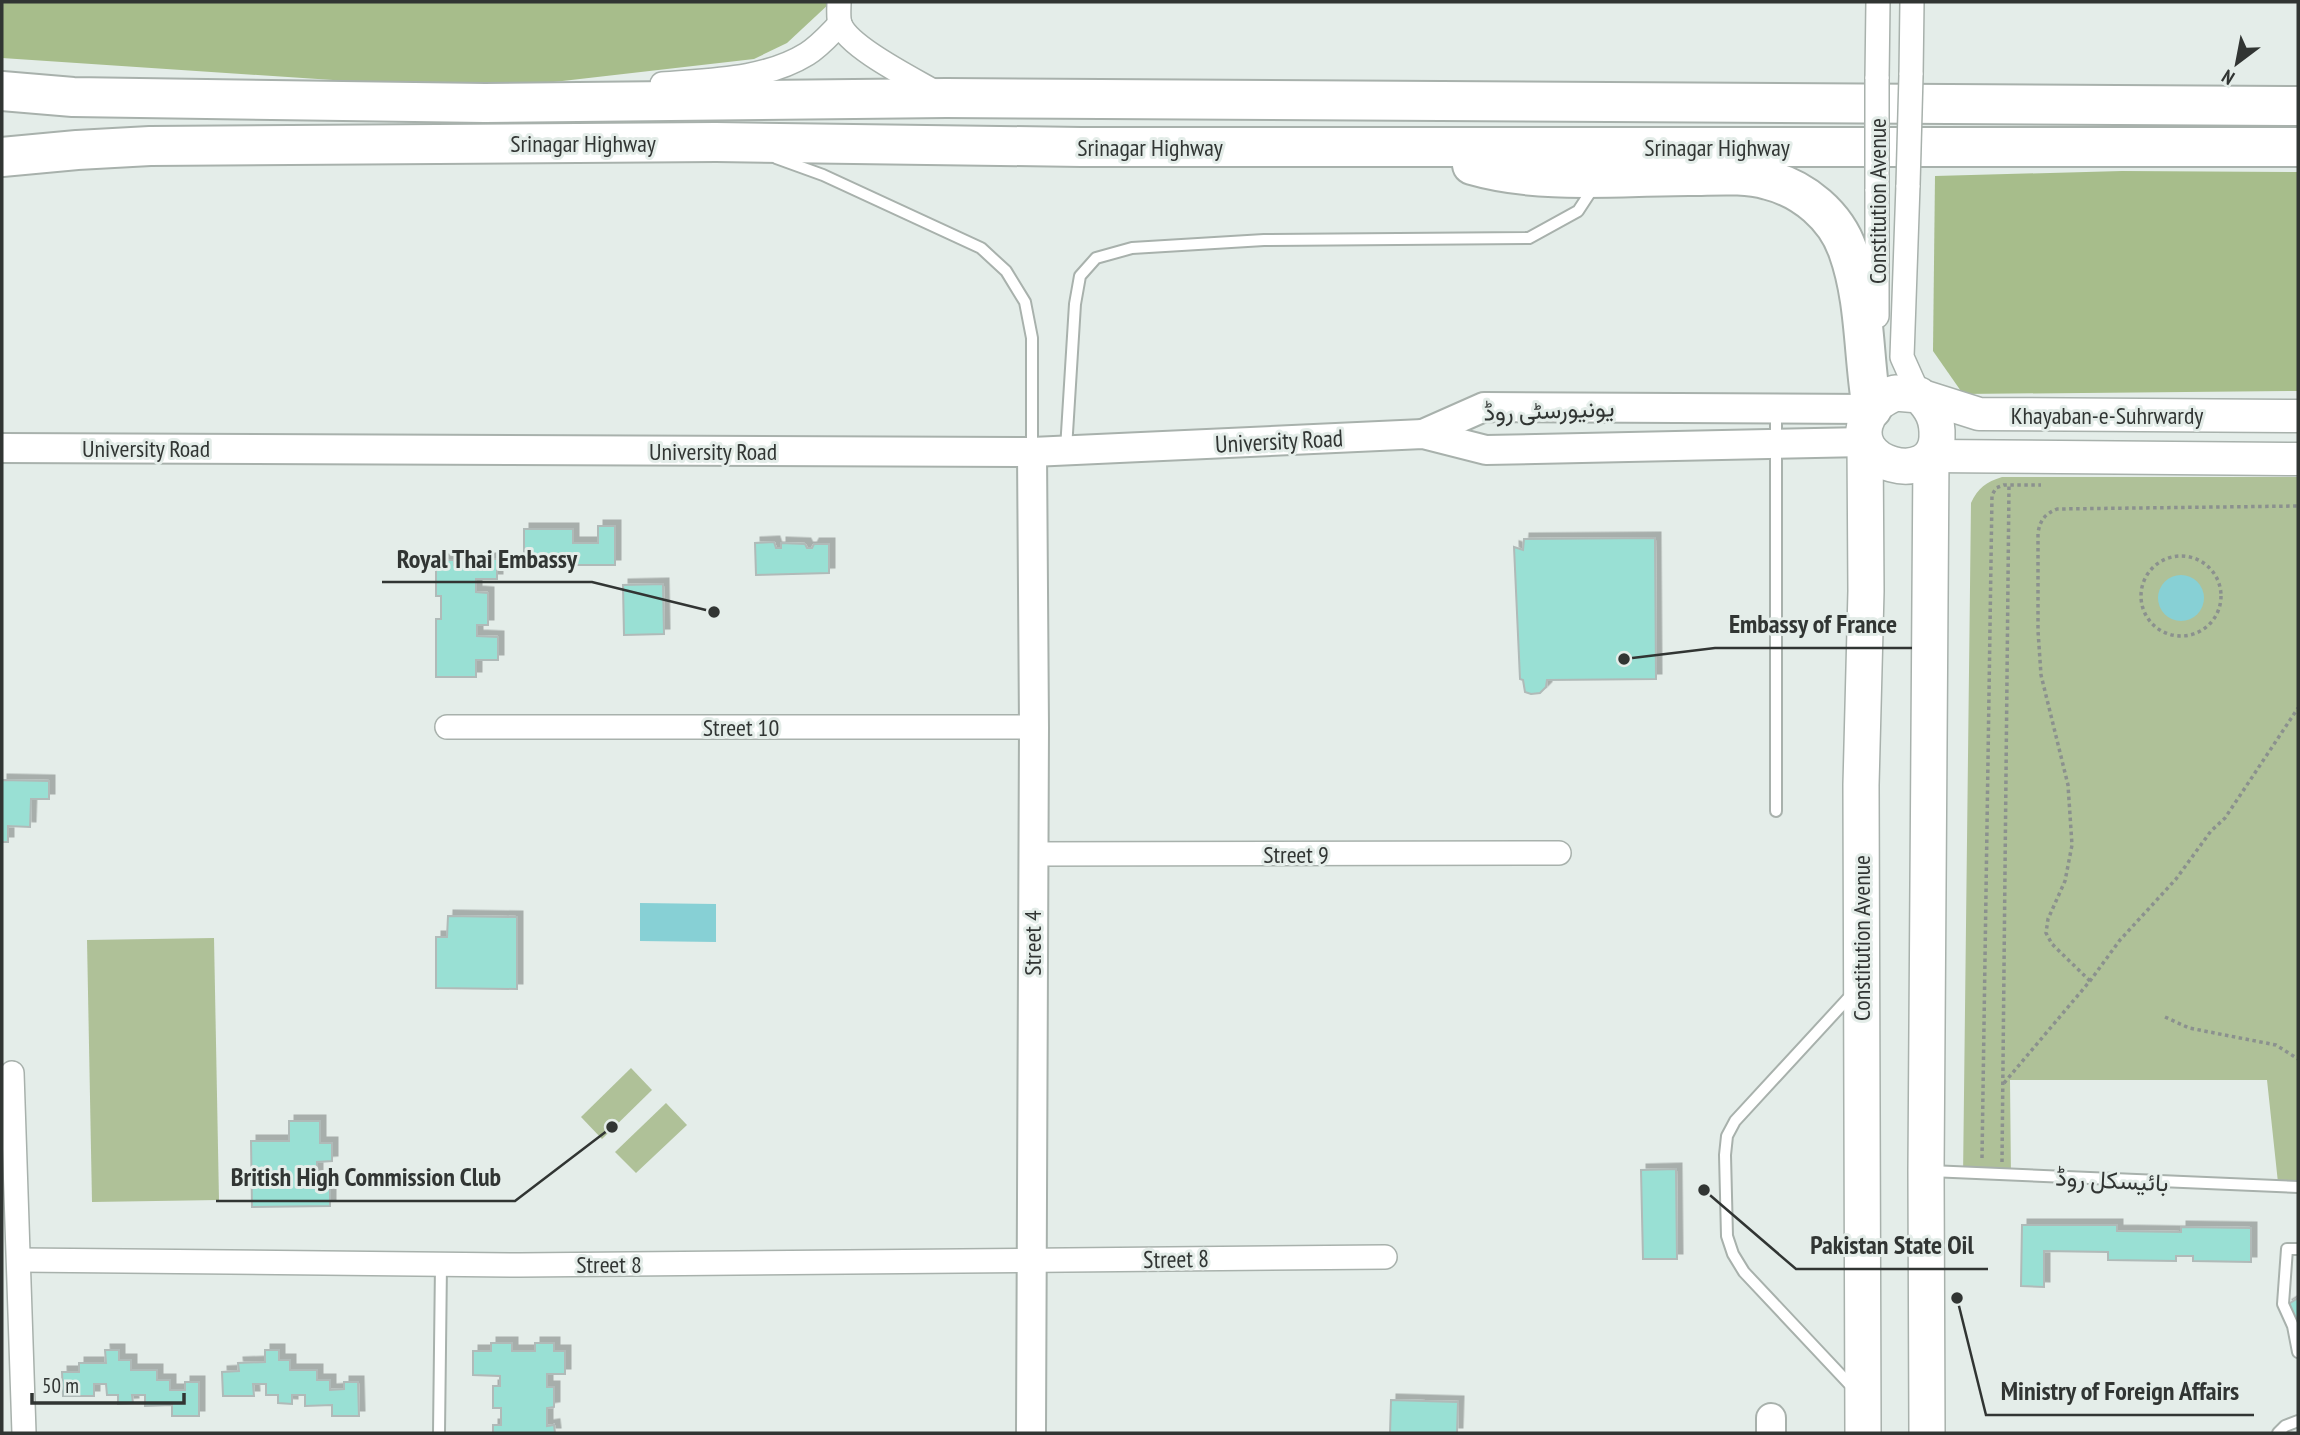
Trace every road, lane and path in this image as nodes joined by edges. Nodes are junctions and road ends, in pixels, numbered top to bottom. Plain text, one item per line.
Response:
1 (1878, 2) edge
2 (1912, 2) edge
3 (840, 13) edge
4 (2, 91) edge
5 (946, 98) junction
6 (485, 103) junction
7 (2298, 106) edge
8 (716, 142) junction
9 (1412, 147) junction
10 (2295, 148) edge
11 (2, 157) edge
12 (1601, 176) junction
13 (1919, 395) junction
14 (1776, 408) junction
15 (2038, 415) junction
16 (2298, 416) edge
17 (1873, 417) junction
18 (1423, 434) junction
19 (1776, 445) junction
20 (2, 448) edge
21 (1032, 452) junction
22 (1066, 452) junction
23 (1931, 456) junction
24 (2298, 459) edge
25 (2045, 471) junction
26 (2010, 485) junction
27 (2298, 506) edge
28 (2212, 622) joint
29 (2298, 708) edge
30 (447, 727) dead end
31 (1034, 727) junction
32 (1776, 811) dead end
33 (1559, 853) dead end
34 (1033, 854) junction
35 (2090, 981) junction
36 (1862, 984) junction
37 (2165, 1017) dead end
38 (2298, 1059) edge
39 (12, 1073) dead end
40 (2004, 1084) junction
41 (1926, 1171) junction
42 (1981, 1174) junction
43 (2002, 1175) junction
44 (2298, 1187) edge
45 (2298, 1249) edge
46 (1385, 1257) dead end
47 (19, 1260) junction
48 (1031, 1261) junction
49 (441, 1264) junction
50 (2298, 1352) edge
51 (1863, 1399) junction
52 (2298, 1421) edge
53 (24, 1433) edge
54 (439, 1433) edge
55 (1031, 1433) edge
56 (1863, 1433) edge
57 (1927, 1433) edge
58 (2278, 1433) edge

1 - 17 street, Constitution Avenue, bridge
2 - 13 street, Constitution Avenue, bridge
3 - 5 street
3 - 6 street
4 - 6 highway, Srinagar Highway
5 - 6 highway, Srinagar Highway
5 - 7 highway, Srinagar Highway
8 - 9 highway, Srinagar Highway
8 - 11 highway, Srinagar Highway
8 - 21 lane
9 - 10 highway, Srinagar Highway
9 - 12 highway
12 - 17 highway
12 - 22 lane
13 - 15 main road, Khayaban-e-Suhrwardy
13 - 17 main road
13 - 23 main road
14 - 17 street, یونیورسٹی روڈ
14 - 18 street, یونیورسٹی روڈ
14 - 19 lane
15 - 16 main road, Khayaban-e-Suhrwardy
15 - 25 main road
17 - 19 street, یونیورسٹی روڈ
17 - 23 main road
17 - 36 main road, Constitution Avenue
18 - 19 street, یونیورسٹی روڈ
18 - 22 street, University Road
19 - 32 lane
20 - 21 street, University Road
21 - 22 street, University Road
21 - 31 street, Street 4
23 - 25 main road, Khayaban-e-Suhrwardy
23 - 41 main road
24 - 25 main road, Khayaban-e-Suhrwardy
25 - 26 path
26 - 40 path
26 - 42 path
27 - 35 path
28 - 28 path
29 - 35 path
30 - 31 street, Street 10
31 - 34 street, Street 4
33 - 34 street, Street 9
34 - 48 street, Street 4
35 - 40 path
36 - 51 main road, Constitution Avenue
36 - 51 lane
37 - 38 path
39 - 47 street
40 - 43 path
41 - 42 lane, بائیسکل روڈ
41 - 57 main road
42 - 43 lane, بائیسکل روڈ
43 - 44 lane, بائیسکل روڈ
45 - 50 lane
46 - 48 street, Street 8
47 - 49 street, Street 8
47 - 53 street
48 - 49 street, Street 8
48 - 55 street, Street 4
49 - 54 lane
51 - 56 main road, Constitution Avenue
52 - 58 lane

